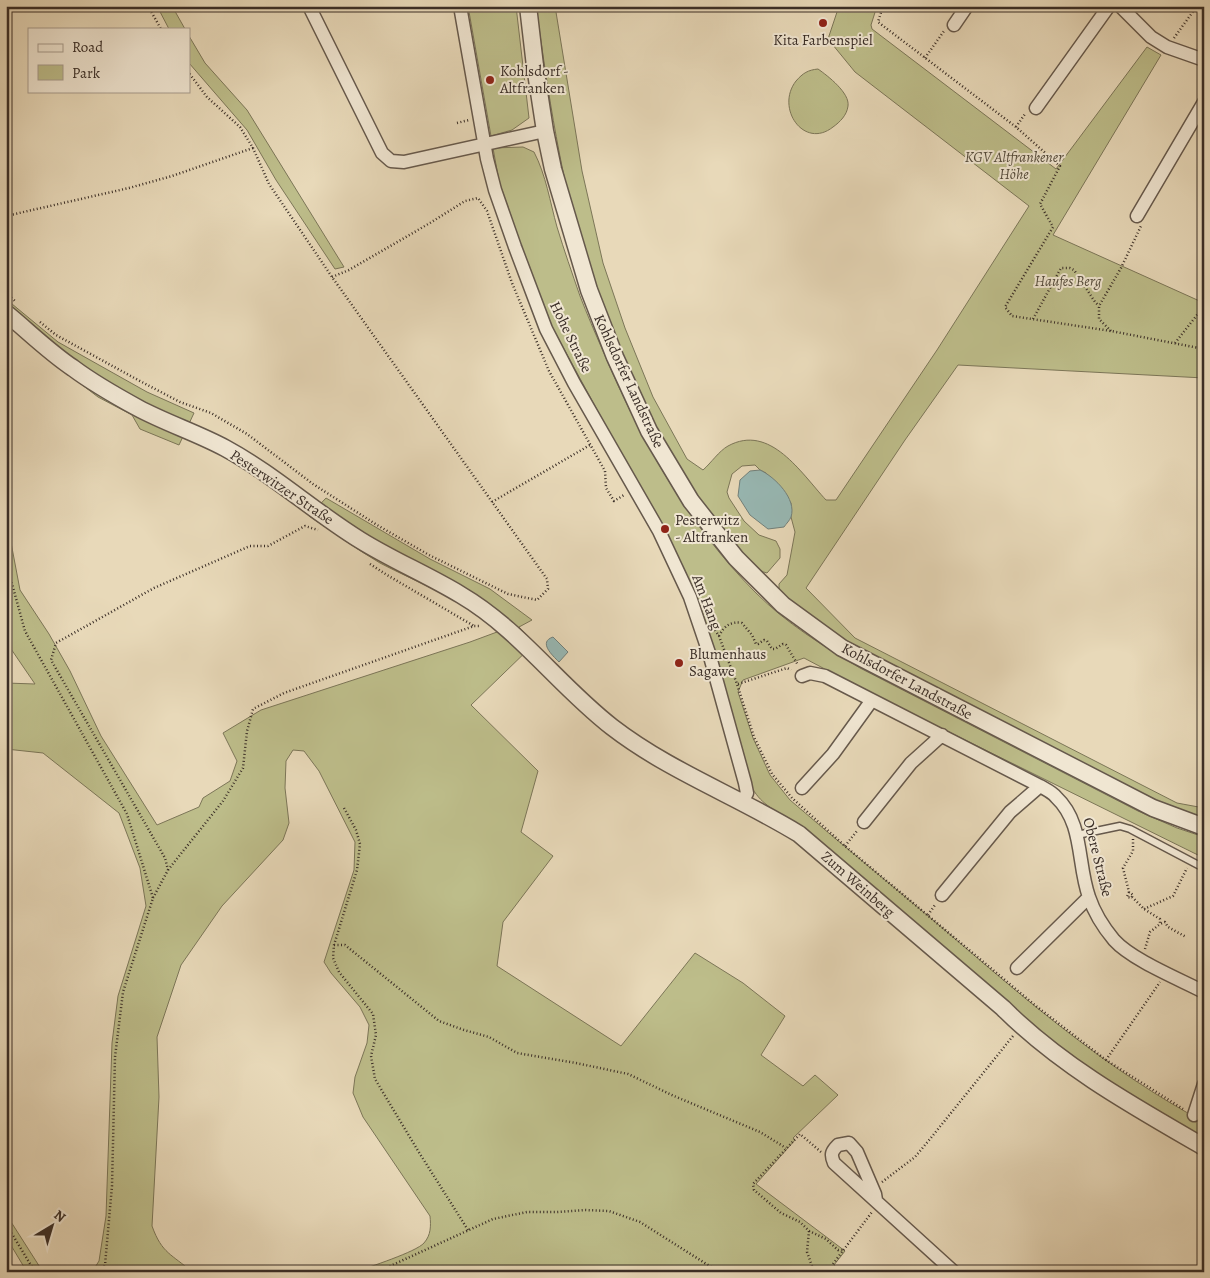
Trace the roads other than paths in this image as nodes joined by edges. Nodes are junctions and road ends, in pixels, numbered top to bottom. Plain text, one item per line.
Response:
1 (309, 6) edge
2 (460, 6) edge
3 (528, 6) edge
4 (966, 6) edge
5 (1109, 6) edge
6 (1120, 6) edge
7 (954, 25) road end
8 (1204, 60) edge
9 (1204, 102) edge
10 (1036, 108) road end
11 (545, 132) junction
12 (485, 144) junction
13 (1137, 216) road end
14 (12, 308) edge
15 (659, 531) joint
16 (509, 629) joint
17 (802, 676) road end
18 (872, 700) junction
19 (942, 735) junction
20 (1040, 786) junction
21 (802, 788) dead end
22 (742, 802) junction
23 (864, 822) road end
24 (1204, 827) edge
25 (1077, 835) junction
26 (1204, 868) edge
27 (942, 895) dead end
28 (1089, 898) junction
29 (1017, 968) dead end
30 (1204, 992) edge
31 (1204, 1084) edge
32 (1194, 1115) road end
33 (1204, 1147) edge
34 (875, 1197) road end
35 (954, 1272) edge

1 - 12 street
2 - 12 street, Hohe Straße
3 - 11 street, Kohlsdorfer Landstraße
4 - 7 street
5 - 10 street
6 - 8 street
9 - 13 street
11 - 12 street
11 - 24 street, Kohlsdorfer Landstraße
12 - 15 street, Hohe Straße
14 - 16 street, Pesterwitzer Straße
15 - 22 street, Am Hang
16 - 22 street, Zum Weinberg
17 - 18 street, Obere Straße
18 - 19 street, Obere Straße
18 - 21 street
19 - 20 street, Obere Straße
19 - 23 street
20 - 25 street, Obere Straße
20 - 27 street
22 - 33 street, Zum Weinberg
25 - 26 lane
25 - 28 street, Obere Straße
28 - 29 street
28 - 30 street, Obere Straße
31 - 32 street
34 - 35 street

